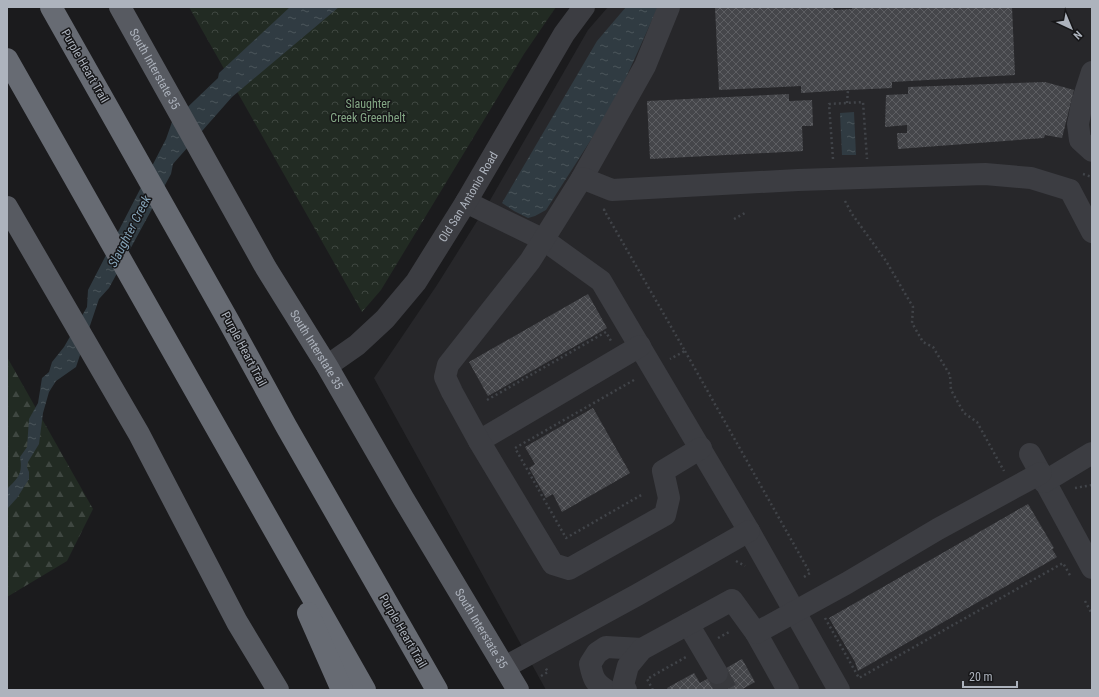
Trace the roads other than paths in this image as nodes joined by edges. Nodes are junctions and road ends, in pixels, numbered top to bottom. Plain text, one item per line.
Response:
1 (51, 7) edge
2 (120, 7) edge
3 (584, 7) edge
4 (669, 7) edge
5 (7, 59) edge
6 (1092, 72) edge
7 (1092, 151) edge
8 (582, 178) junction
9 (466, 202) junction
10 (11, 214) edge
11 (1090, 224) edge
12 (544, 240) junction
13 (640, 346) junction
14 (327, 366) junction
15 (479, 441) junction
16 (700, 448) junction
17 (1092, 453) edge
18 (1030, 454) dead end
19 (1043, 477) junction
20 (260, 504) junction
21 (749, 531) junction
22 (1092, 568) edge
23 (795, 612) junction
24 (688, 624) junction
25 (756, 633) junction
26 (642, 648) junction
27 (505, 667) junction
28 (717, 673) tunnel mouth
29 (278, 690) edge
30 (342, 690) edge
31 (365, 690) edge
32 (437, 690) edge
33 (518, 690) edge
34 (606, 690) edge
35 (626, 690) edge
36 (788, 690) edge
37 (839, 690) edge

1 - 32 highway, Purple Heart Trail
2 - 14 main road, South Interstate 35
3 - 9 street, Old San Antonio Road
4 - 8 street
5 - 20 highway
6 - 7 street
8 - 11 street
8 - 12 street
9 - 12 street
9 - 14 street, Old San Antonio Road
10 - 29 main road
12 - 13 street
12 - 15 street
13 - 15 street
13 - 16 street
14 - 27 main road, South Interstate 35
15 - 16 street
16 - 21 street
17 - 19 street
18 - 19 street
19 - 22 street
19 - 23 street
20 - 30 highway
20 - 31 highway
21 - 23 street
21 - 27 street
23 - 25 street
23 - 37 street
24 - 25 street
24 - 26 street
24 - 28 street
25 - 36 street
26 - 34 street
26 - 35 street
27 - 33 main road, South Interstate 35

